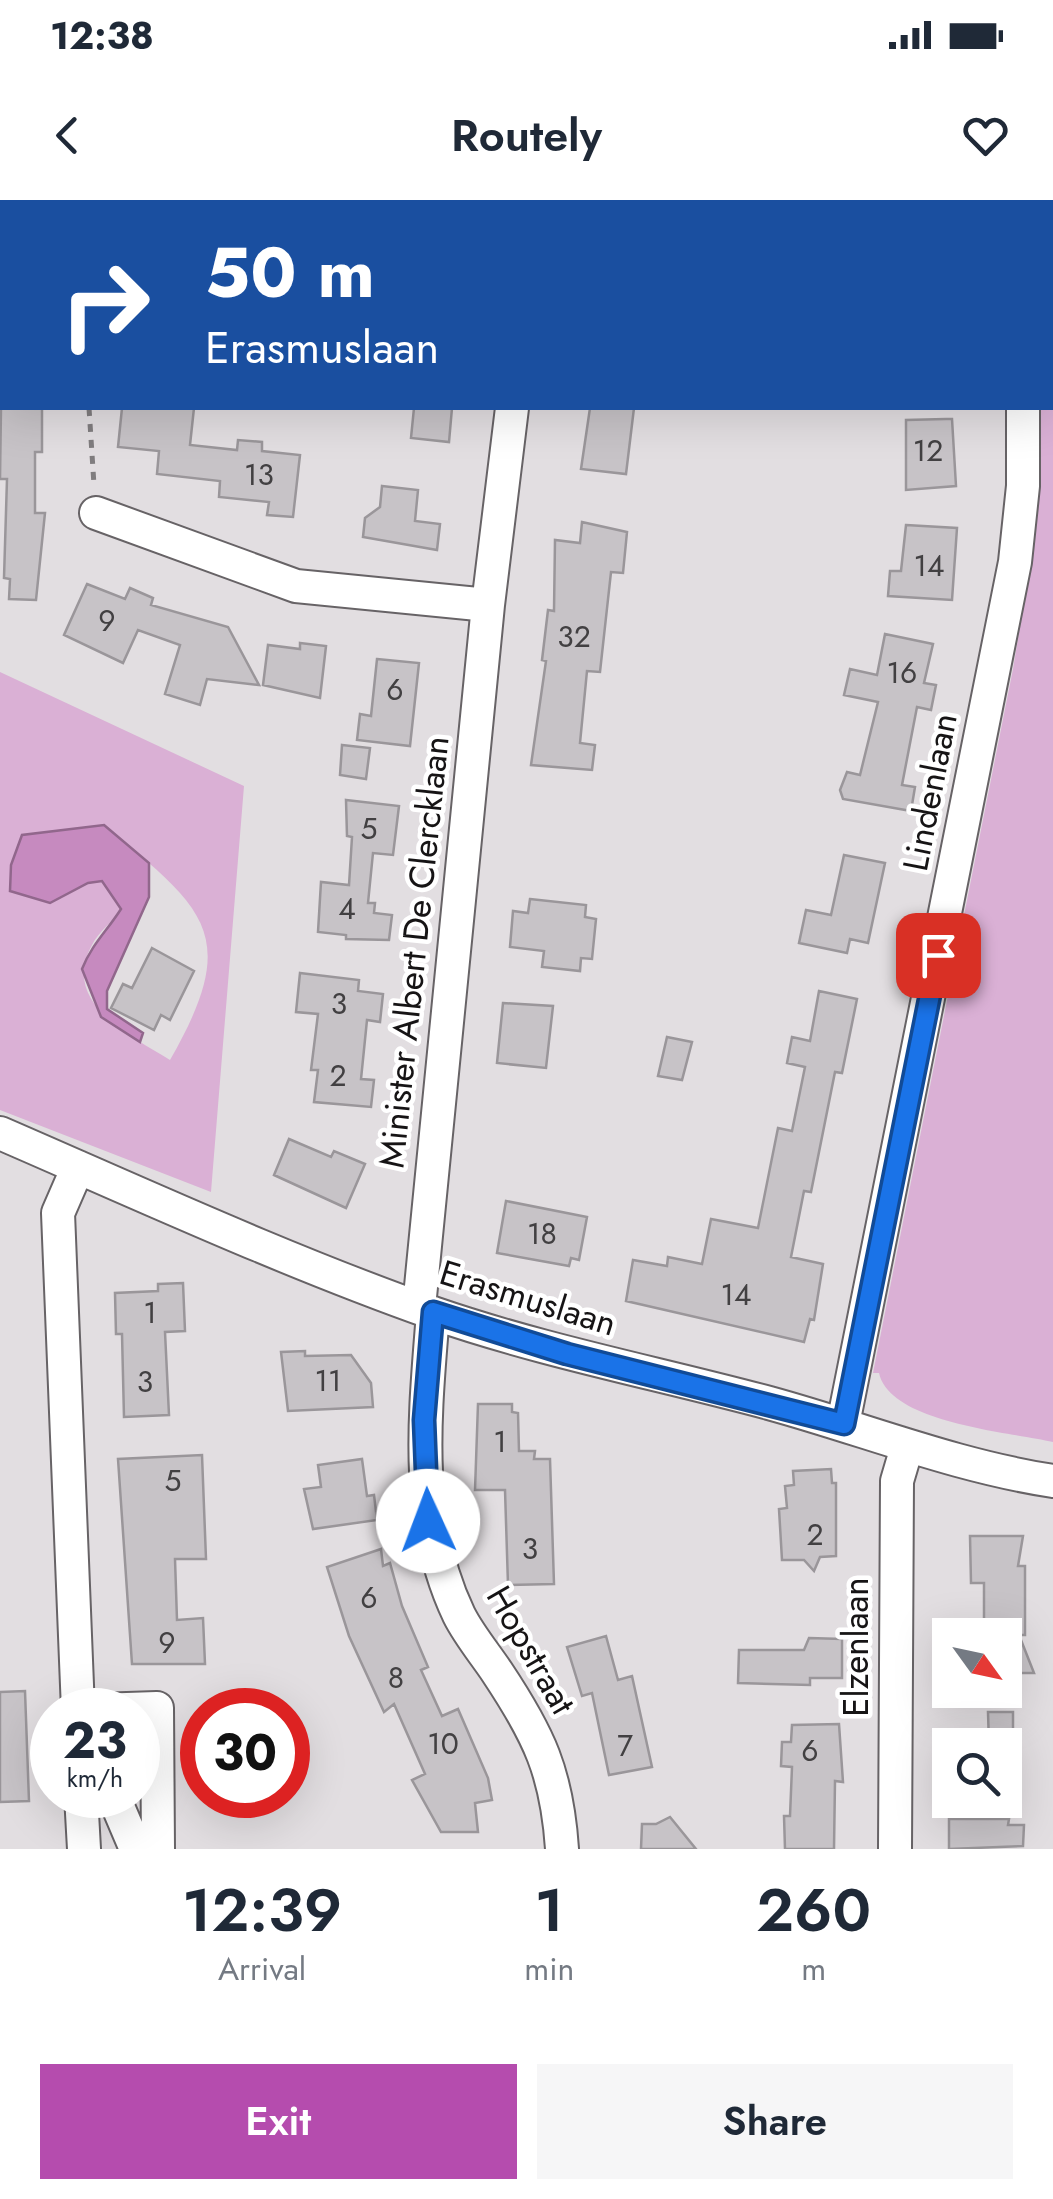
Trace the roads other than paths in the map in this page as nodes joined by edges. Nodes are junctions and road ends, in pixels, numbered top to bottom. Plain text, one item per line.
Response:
1 (512, 410) edge
2 (1024, 410) edge
3 (96, 513) road end
4 (488, 606) junction
5 (0, 1133) edge
6 (78, 1167) junction
7 (426, 1310) junction
8 (844, 1424) junction
9 (907, 1447) junction
10 (1053, 1481) edge
11 (77, 1688) edge
12 (82, 1818) edge
13 (123, 1818) edge
14 (158, 1818) edge
15 (84, 1849) edge
16 (136, 1849) edge
17 (158, 1849) edge
18 (562, 1849) edge
19 (895, 1849) edge

1 - 4 street, Minister Albert De Clercklaan
2 - 8 street, Lindenlaan
3 - 4 street
4 - 7 street, Minister Albert De Clercklaan
5 - 6 street, Erasmuslaan
6 - 7 street, Erasmuslaan
6 - 11 street
7 - 8 street, Erasmuslaan
7 - 18 street, Hopstraat
8 - 9 street, Erasmuslaan
9 - 10 street, Erasmuslaan
9 - 19 street, Elzenlaan
12 - 15 street
13 - 16 street
14 - 17 street

